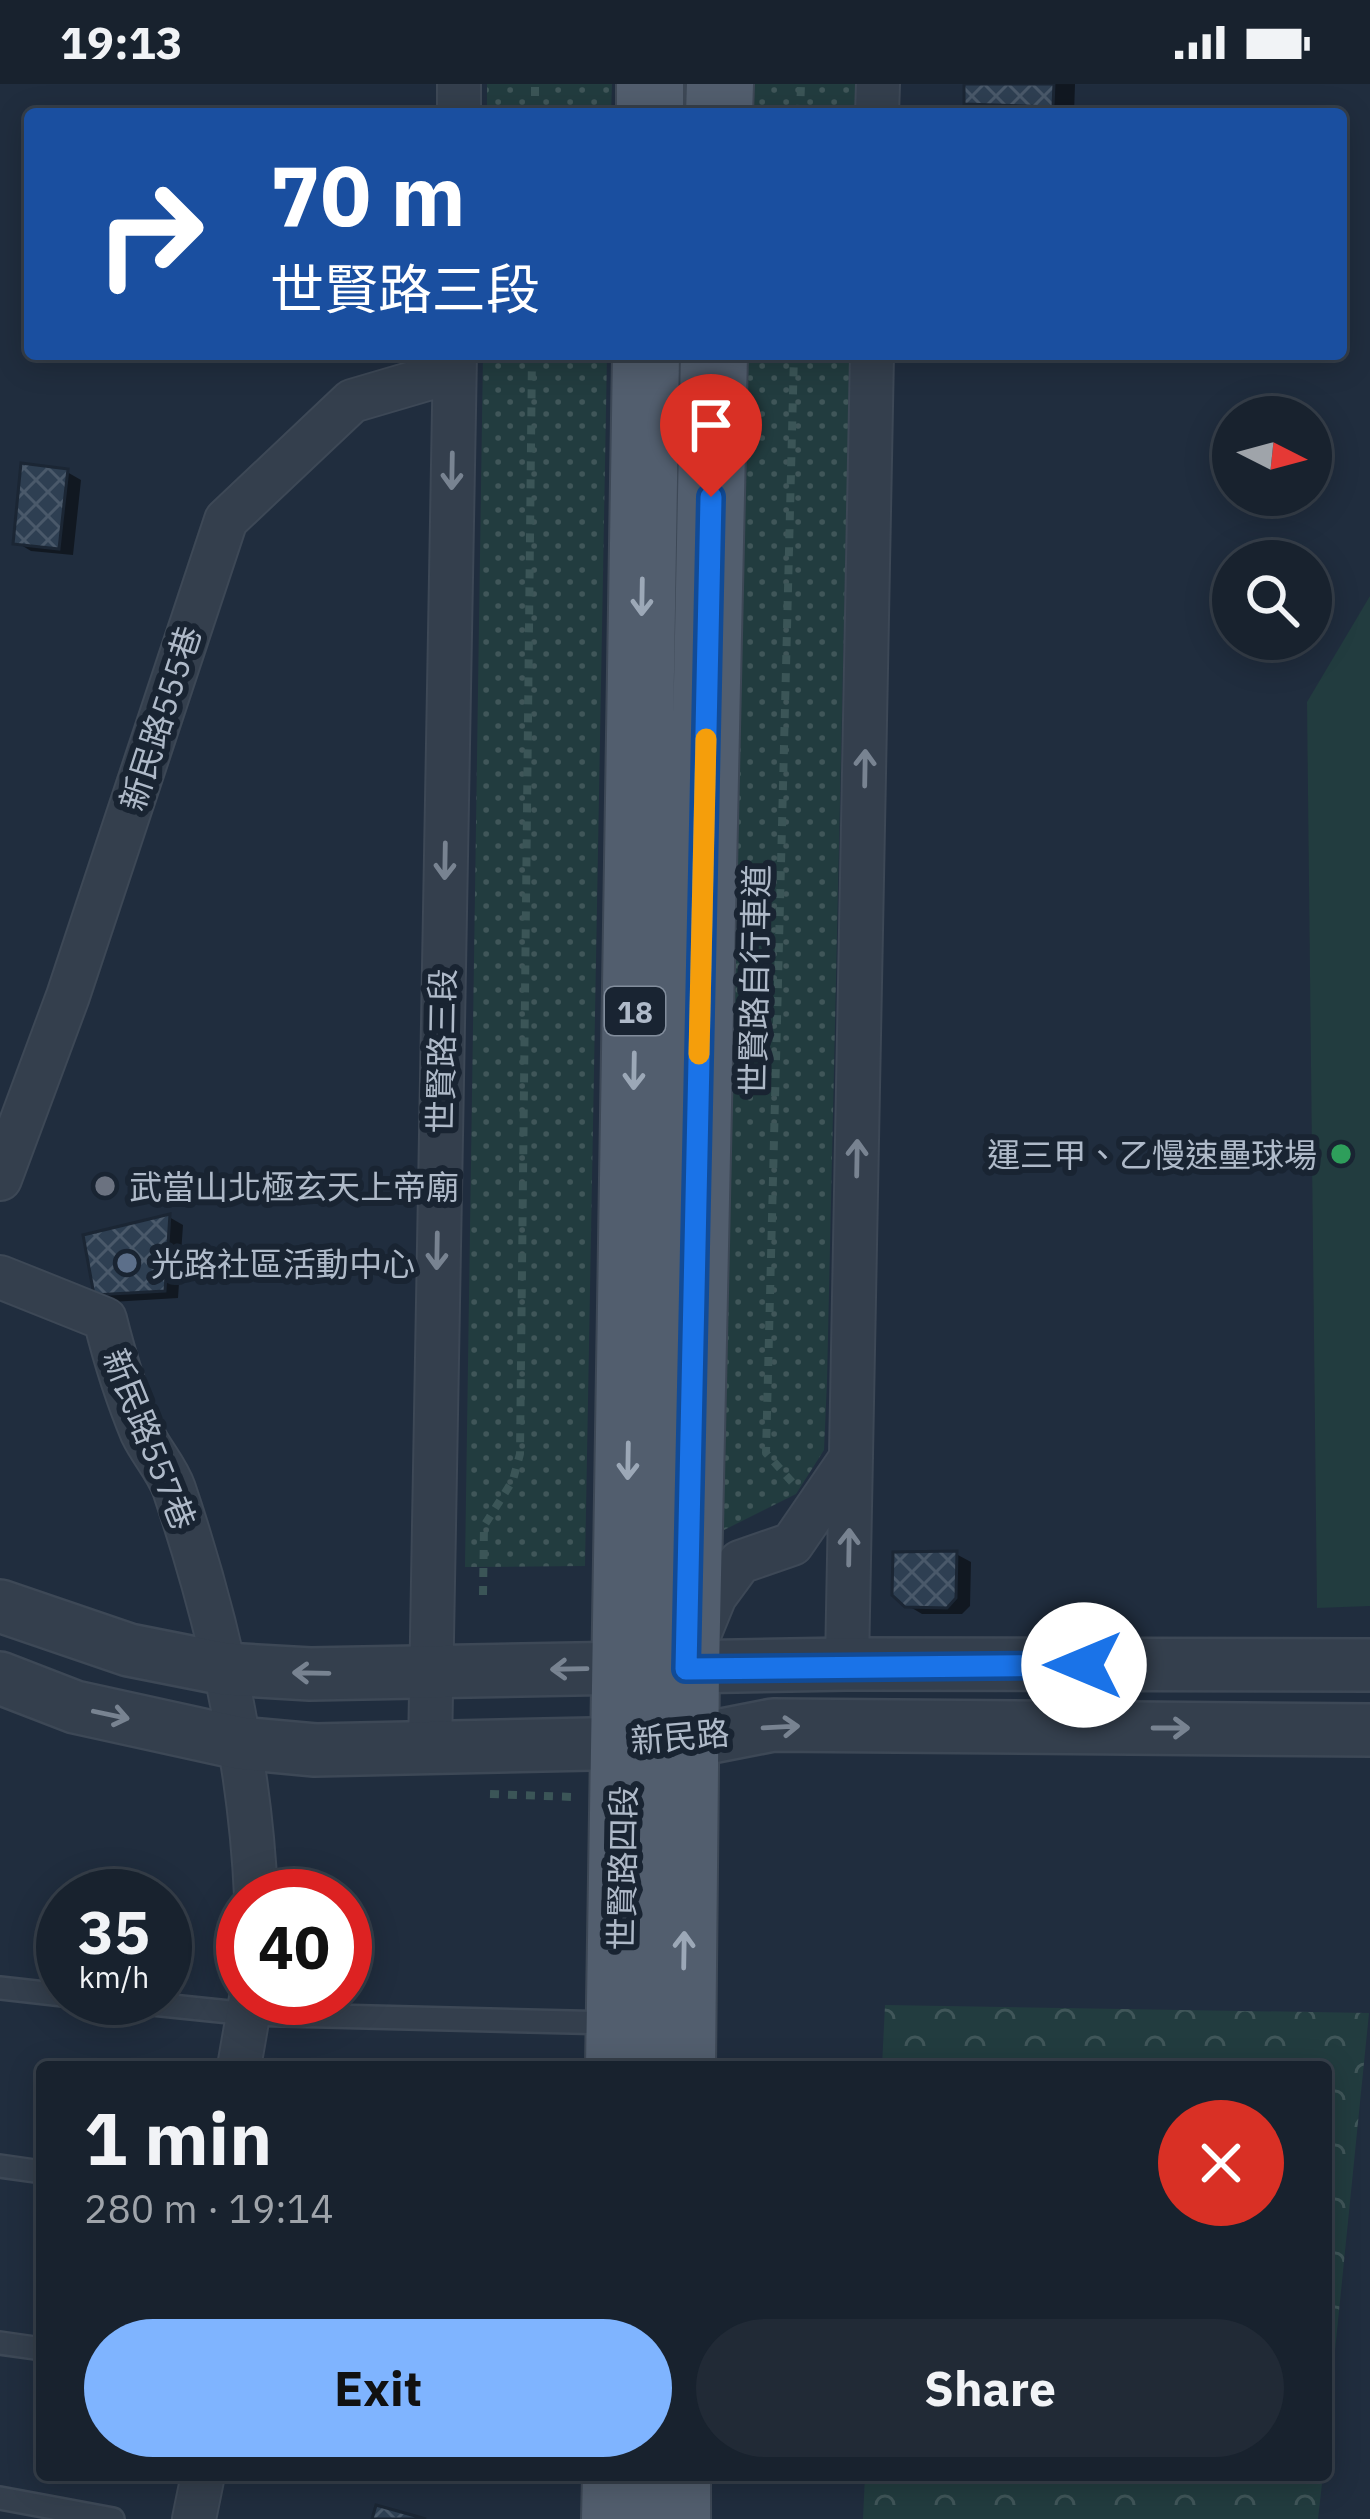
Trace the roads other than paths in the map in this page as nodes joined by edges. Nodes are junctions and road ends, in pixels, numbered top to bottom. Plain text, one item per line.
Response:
1 (646, 360) edge
2 (714, 360) edge
3 (872, 360) edge
4 (455, 362) edge
5 (10, 1124) edge
6 (0, 1179) edge
7 (0, 1277) edge
8 (851, 1458) junction
9 (0, 1606) edge
10 (847, 1664) junction
11 (1370, 1665) edge
12 (225, 1669) junction
13 (655, 1669) junction
14 (428, 1672) junction
15 (0, 1678) edge
16 (1370, 1730) edge
17 (654, 1742) junction
18 (238, 1743) junction
19 (430, 1749) junction
20 (253, 1869) edge
21 (0, 1988) edge
22 (36, 1992) edge
23 (372, 2019) edge
24 (247, 2025) edge
25 (619, 2045) edge
26 (240, 2061) edge
27 (681, 2061) edge
28 (0, 2166) edge
29 (36, 2171) edge
30 (0, 2343) edge
31 (36, 2348) edge
32 (201, 2481) edge
33 (616, 2481) edge
34 (677, 2481) edge
35 (0, 2498) edge
36 (113, 2519) edge
37 (194, 2519) edge
38 (615, 2519) edge
39 (677, 2519) edge

1 -> 13 main road, 18
2 - 13 main road, 18
8 -> 3 street
4 - 5 street, 新民路555巷
4 -> 14 street, 世賢路三段
5 - 6 street, 新民路555巷
7 - 12 street, 新民路557巷
10 -> 8 street
8 - 13 street
9 - 12 street, 新民路
10 - 11 street, 新民路
10 - 13 street, 新民路
14 -> 12 street, 新民路
12 - 18 street, 新民路557巷
13 -> 14 street, 新民路
13 - 17 main road, 世賢路四段 / 18
14 - 19 street, 世賢路三段
15 -> 18 street, 新民路
17 -> 16 street, 新民路
17 - 19 street, 新民路
17 - 25 main road, 世賢路四段 / 18
27 -> 17 main road, 世賢路四段 / 18
18 - 19 street, 新民路
18 - 20 street, 新民路557巷
21 - 22 lane
23 - 25 lane
24 - 26 street
28 - 29 lane
30 - 31 lane
32 - 37 street
33 - 38 main road
34 - 39 main road
35 - 36 lane

